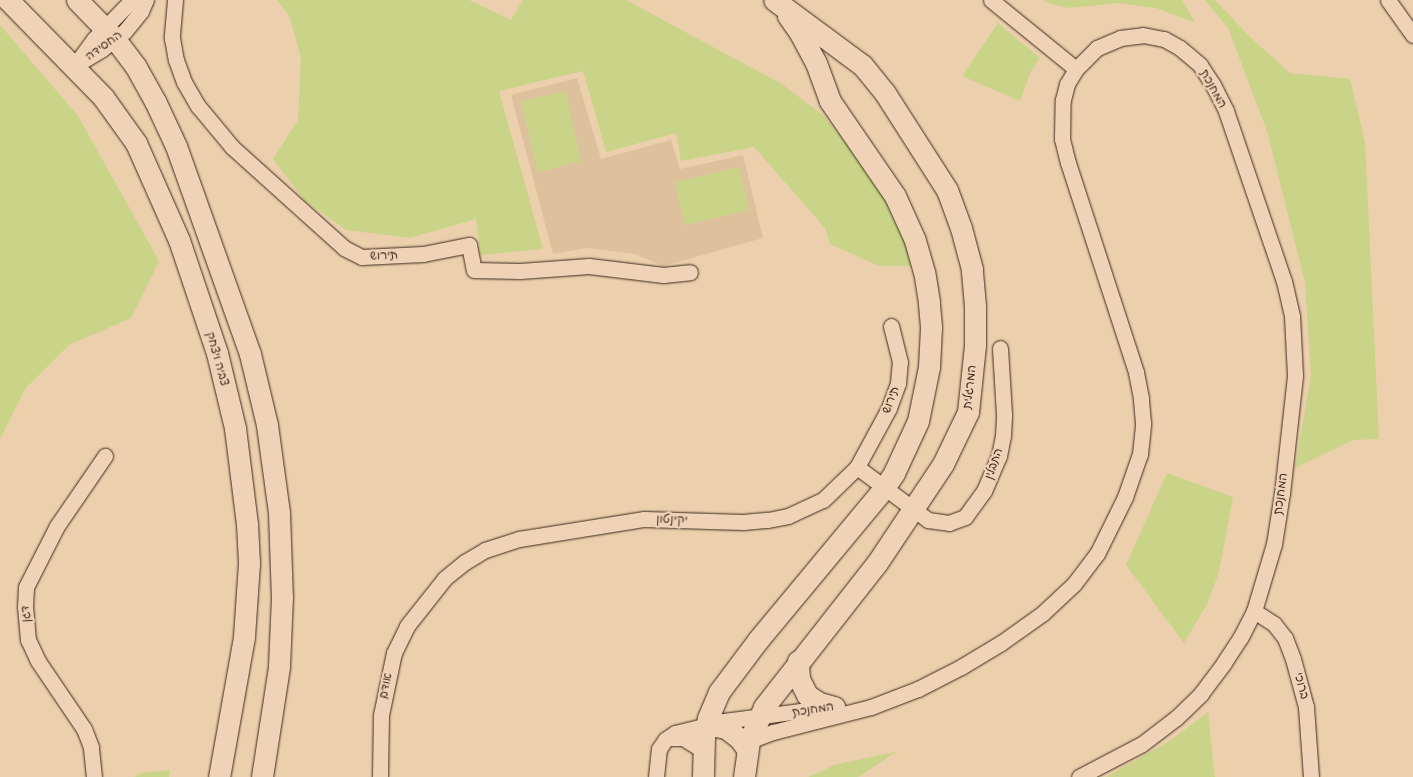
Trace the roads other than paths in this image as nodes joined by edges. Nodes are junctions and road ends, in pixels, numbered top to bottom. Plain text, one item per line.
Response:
1 (8, 0) edge
2 (78, 0) edge
3 (132, 0) edge
4 (146, 0) edge
5 (175, 0) edge
6 (991, 0) edge
7 (1388, 0) edge
8 (776, 1) edge
9 (110, 33) junction
10 (1413, 35) edge
11 (74, 66) junction
12 (1076, 69) junction
13 (690, 272) dead end
14 (891, 326) dead end
15 (1000, 348) dead end
16 (105, 456) dead end
17 (857, 467) junction
18 (884, 488) junction
19 (913, 510) junction
20 (423, 603) joint
21 (1254, 611) junction
22 (798, 661) junction
23 (918, 689) junction
24 (834, 707) junction
25 (758, 717) junction
26 (707, 724) junction
27 (665, 740) junction
28 (748, 745) junction
29 (702, 750) junction
30 (94, 777) edge
31 (220, 777) edge
32 (262, 777) edge
33 (380, 777) edge
34 (656, 777) edge
35 (703, 777) edge
36 (744, 777) edge
37 (1079, 777) edge
38 (1312, 777) edge

1 - 11 street, צביה ויצחק
2 - 9 street
3 - 9 street, החסידה
4 - 9 street, החסידה
5 - 13 street, תירוש
6 - 12 street
7 - 10 street
8 - 18 street, המרגלית
8 - 19 street, המרגלית
9 - 11 street, החסידה
9 - 32 street
11 - 31 street, צביה ויצחק
12 - 21 street, המחנכת
12 - 23 street, המחנכת
14 - 17 street, תירוש
15 - 19 street, התבלין
16 - 30 street, דגן
17 - 18 street
17 - 20 street, יקינטון
18 - 19 street
18 - 26 street, המרגלית
19 - 22 street, המרגלית
20 - 33 street, אודם
21 - 37 street, המחנכת
21 - 38 street, ברוכי
22 - 24 street
22 - 25 street, המרגלית
23 - 24 street, המחנכת
23 - 28 street, המחנכת
24 - 25 street, המחנכת
25 - 26 street, המחנכת
25 - 28 street, המרגלית
26 - 27 street
26 - 28 street
26 - 29 street, המרגלית
27 - 29 street
27 - 34 street
28 - 36 street, המרגלית
29 - 35 street, המרגלית

